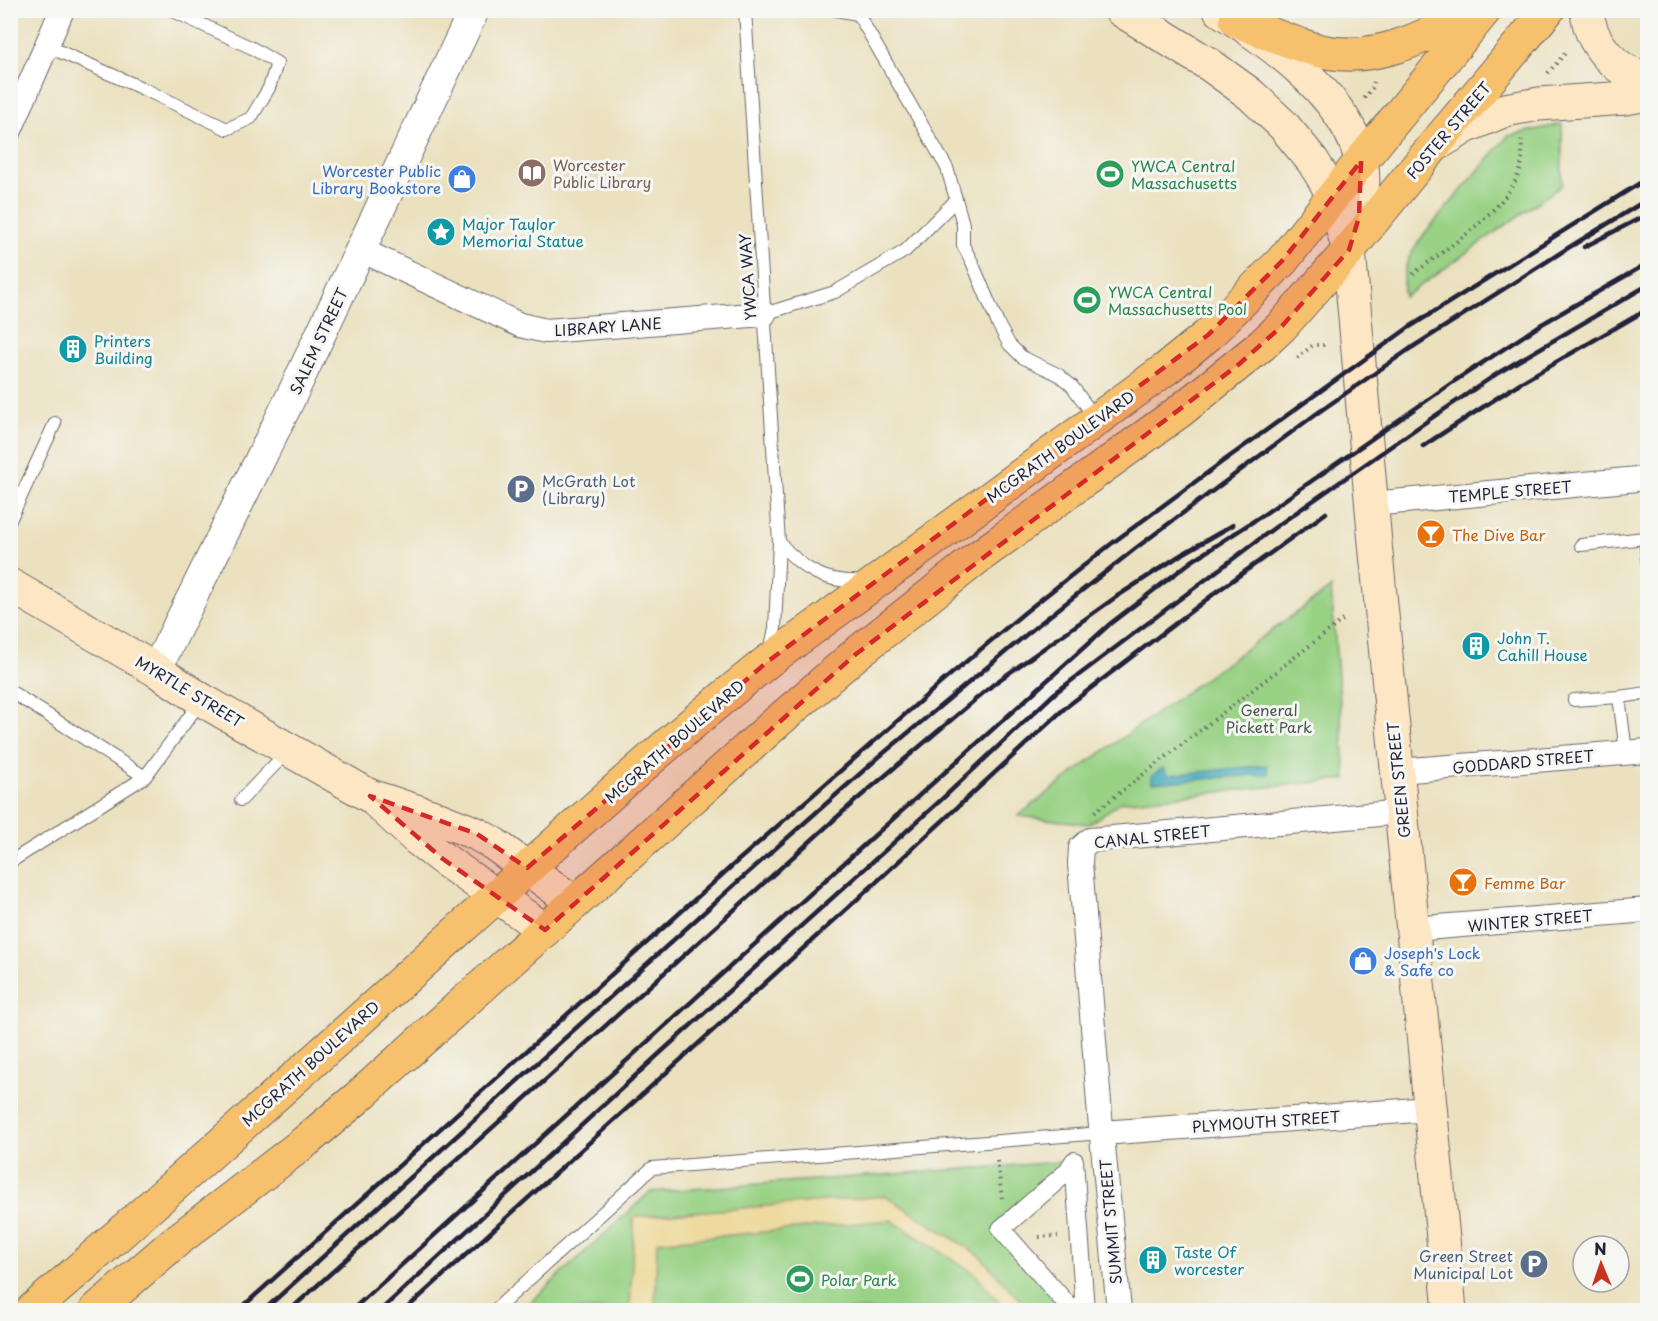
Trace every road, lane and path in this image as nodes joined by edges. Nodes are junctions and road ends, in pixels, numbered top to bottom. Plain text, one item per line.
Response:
1 (62, 10) edge
2 (171, 10) edge
3 (474, 10) edge
4 (836, 10) edge
5 (1121, 10) edge
6 (1473, 10) edge
7 (1485, 10) edge
8 (1548, 10) edge
9 (1587, 10) edge
10 (746, 11) edge
11 (1228, 15) edge
12 (1574, 42) dead end
13 (47, 46) junction
14 (1545, 76) dead end
15 (1375, 78) dead end
16 (1647, 78) edge
17 (1647, 94) edge
18 (1360, 104) dead end
19 (10, 130) edge
20 (1521, 131) dead end
21 (1433, 147) junction
22 (1361, 161) junction
23 (1333, 196) junction
24 (956, 200) junction
25 (361, 250) junction
26 (1349, 250) junction
27 (1413, 274) dead end
28 (764, 314) junction
29 (1323, 345) dead end
30 (1293, 360) dead end
31 (1096, 419) junction
32 (55, 423) dead end
33 (1647, 478) edge
34 (1371, 504) junction
35 (10, 520) edge
36 (1646, 538) edge
37 (779, 542) junction
38 (1581, 545) dead end
39 (1647, 567) edge
40 (879, 579) junction
41 (10, 585) edge
42 (1344, 619) dead end
43 (767, 662) junction
44 (156, 670) junction
45 (10, 691) edge
46 (1647, 693) edge
47 (1619, 697) junction
48 (201, 700) junction
49 (1574, 700) dead end
50 (289, 750) junction
51 (1637, 752) edge
52 (1398, 771) junction
53 (145, 777) junction
54 (370, 796) junction
55 (241, 800) dead end
56 (1402, 813) junction
57 (1086, 819) dead end
58 (10, 862) edge
59 (527, 868) junction
60 (496, 896) junction
61 (575, 903) junction
62 (1647, 910) edge
63 (1413, 929) junction
64 (545, 930) junction
65 (1430, 1109) junction
66 (1102, 1133) junction
67 (32, 1311) edge
68 (96, 1311) edge
69 (495, 1311) edge
70 (1072, 1311) edge
71 (1085, 1311) edge
72 (1119, 1311) edge
73 (1450, 1311) edge

1 - 13 street
2 - 13 lane
3 - 25 street, SALEM STREET
4 - 24 lane
5 - 23 main road
6 - 11 main road
7 - 22 main road
8 - 21 main road, FOSTER STREET
9 - 16 main road
10 - 28 lane, YWCA WAY
11 - 22 main road
12 - 14 path
13 - 19 street
15 - 18 path
17 - 21 main road
20 - 27 path
21 - 26 main road, FOSTER STREET
22 - 23 main road, MCGRATH BOULEVARD
22 - 26 main road
23 - 26 main road
23 - 31 main road, MCGRATH BOULEVARD
24 - 28 lane
24 - 31 lane
25 - 28 street, LIBRARY LANE
25 - 44 street, SALEM STREET
26 - 34 main road, GREEN STREET
26 - 61 main road
28 - 37 lane, YWCA WAY
29 - 30 path
31 - 40 main road, MCGRATH BOULEVARD
32 - 35 lane
33 - 34 street, TEMPLE STREET
34 - 52 main road, GREEN STREET
36 - 38 lane
36 - 39 lane
37 - 40 lane
37 - 43 lane, YWCA WAY
40 - 43 main road, MCGRATH BOULEVARD
41 - 44 main road, MYRTLE STREET
42 - 57 path
43 - 59 main road, MCGRATH BOULEVARD
44 - 48 main road, MYRTLE STREET
45 - 53 lane
46 - 47 lane
47 - 49 lane
47 - 51 lane
48 - 50 main road, MYRTLE STREET
48 - 53 lane
50 - 54 main road, MYRTLE STREET
50 - 55 lane
51 - 52 street, GODDARD STREET
52 - 56 main road, GREEN STREET
53 - 58 lane
54 - 59 main road, MYRTLE STREET
54 - 60 main road, MYRTLE STREET
56 - 63 main road, GREEN STREET
56 - 66 street, CANAL STREET
59 - 60 main road, MCGRATH BOULEVARD
59 - 61 main road, MYRTLE STREET
60 - 64 main road, MYRTLE STREET
60 - 67 main road, MCGRATH BOULEVARD
61 - 64 main road
62 - 63 street, WINTER STREET
63 - 65 main road, GREEN STREET
64 - 68 main road
65 - 66 street, PLYMOUTH STREET
65 - 73 main road, GREEN STREET
66 - 69 lane
66 - 72 street, SUMMIT STREET
70 - 71 street

